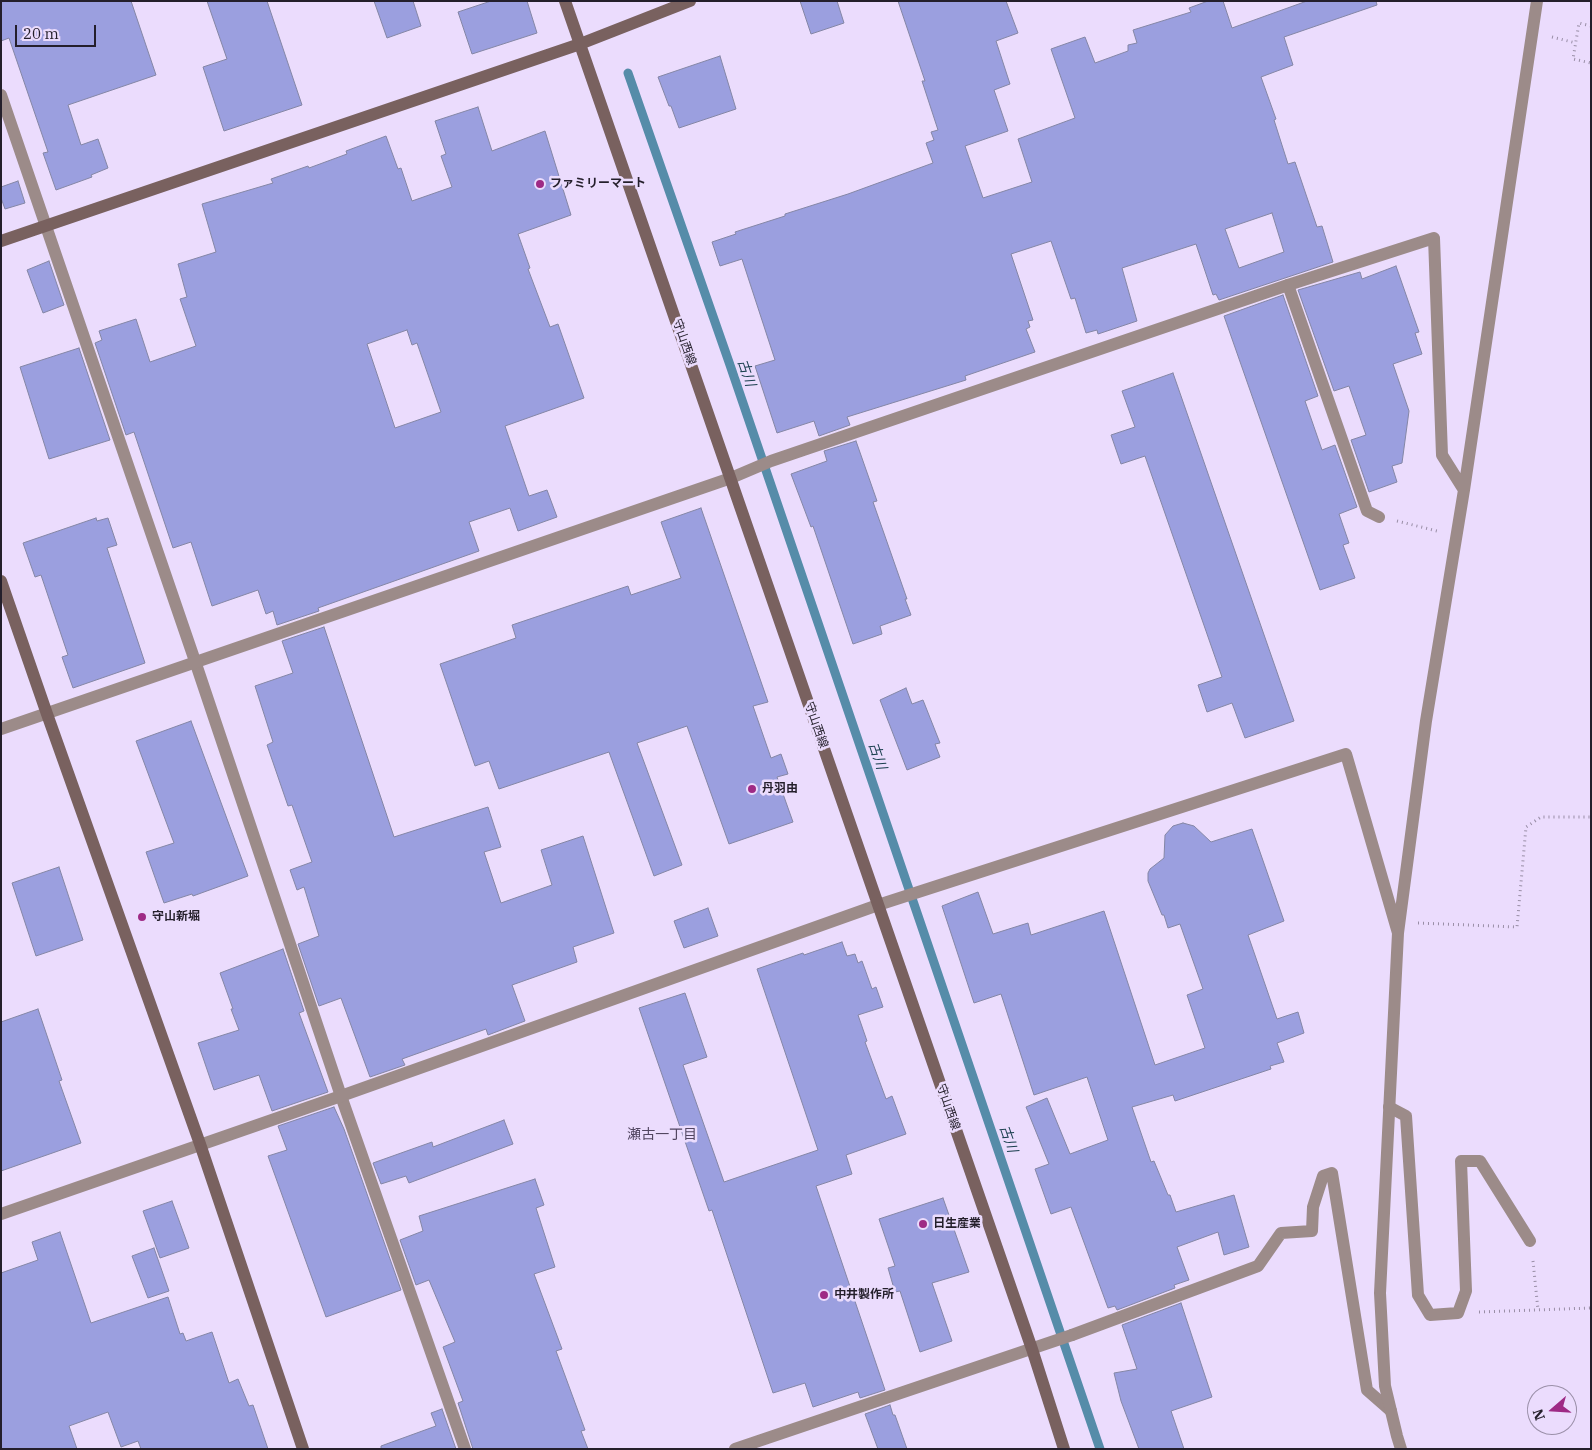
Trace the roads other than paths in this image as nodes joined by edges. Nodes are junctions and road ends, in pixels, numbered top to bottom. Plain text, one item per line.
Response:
1 (565, 1) edge
2 (690, 1) edge
3 (1537, 1) edge
4 (580, 44) junction
5 (1, 95) edge
6 (46, 226) junction
7 (1, 241) edge
8 (1288, 285) junction
9 (731, 478) junction
10 (1464, 490) junction
11 (1379, 517) road end
12 (1, 581) edge
13 (195, 661) junction
14 (47, 714) junction
15 (1, 729) edge
16 (878, 905) junction
17 (1398, 933) junction
18 (341, 1096) junction
19 (1390, 1107) junction
20 (200, 1144) junction
21 (1, 1214) edge
22 (1530, 1241) road end
23 (1032, 1348) junction
24 (1391, 1411) junction
25 (303, 1449) edge
26 (465, 1449) edge
27 (736, 1449) edge
28 (1064, 1449) edge
29 (1401, 1449) edge

1 - 4 street, 守山西線
2 - 4 street
3 - 10 street
4 - 6 street
4 - 9 street, 守山西線
5 - 6 street
6 - 7 street
6 - 13 street
8 - 9 street
8 - 10 street
8 - 11 street
9 - 13 street
9 - 16 street, 守山西線
10 - 17 street
12 - 14 street
13 - 14 street
13 - 18 street
14 - 15 street
14 - 20 street
16 - 17 street
16 - 18 street
16 - 23 street, 守山西線
17 - 19 street
18 - 20 street
18 - 26 street
19 - 22 street
19 - 24 street
20 - 21 street
20 - 25 street
23 - 24 street
23 - 27 street
23 - 28 street, 守山西線
24 - 29 street

